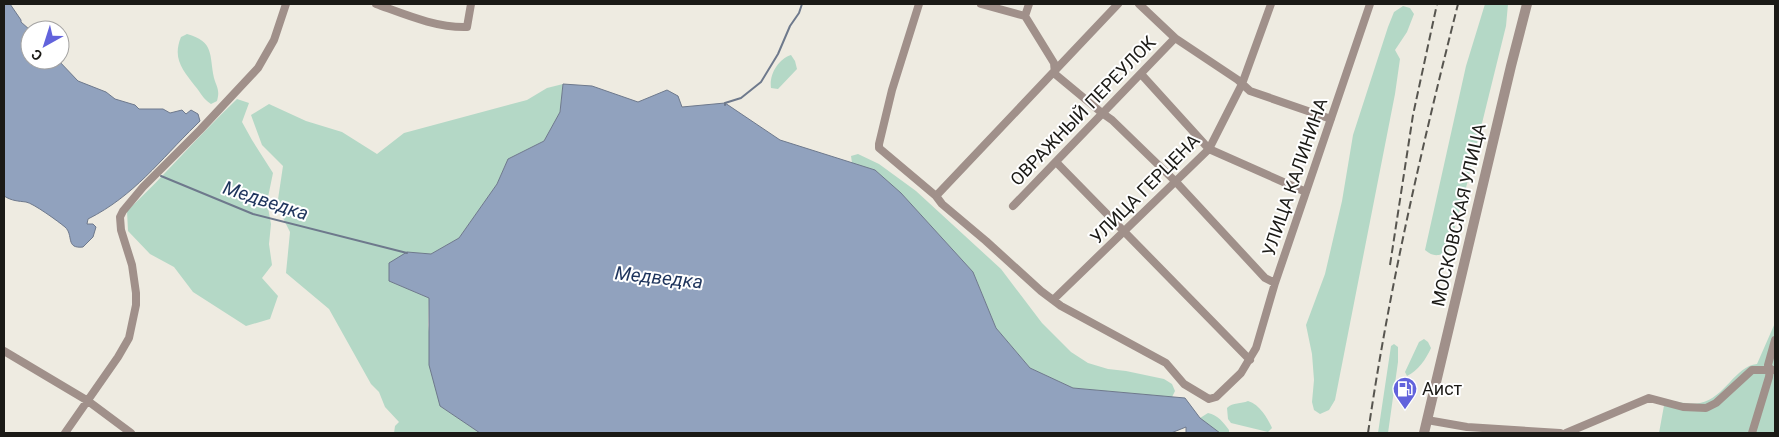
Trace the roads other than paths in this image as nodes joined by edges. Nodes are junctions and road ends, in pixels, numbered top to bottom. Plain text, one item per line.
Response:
1 (286, 4) edge
2 (376, 4) edge
3 (471, 4) edge
4 (919, 4) edge
5 (982, 4) edge
6 (1029, 4) edge
7 (1118, 4) edge
8 (1139, 4) edge
9 (1271, 4) edge
10 (1370, 4) edge
11 (1527, 4) edge
12 (1025, 16) junction
13 (1175, 38) junction
14 (1055, 69) junction
15 (1141, 74) junction
16 (1242, 84) junction
17 (1102, 114) junction
18 (1331, 119) junction
19 (1209, 149) junction
20 (1056, 162) junction
21 (1176, 182) junction
22 (1306, 192) junction
23 (936, 196) junction
24 (1013, 206) dead end
25 (1124, 232) junction
26 (1275, 283) junction
27 (1054, 299) junction
28 (1775, 340) edge
29 (4, 351) edge
30 (1250, 360) junction
31 (1773, 370) edge
32 (88, 401) junction
33 (1427, 420) junction
34 (65, 433) edge
35 (131, 433) edge
36 (1424, 433) edge
37 (1560, 433) edge
38 (1566, 433) edge
39 (1756, 433) edge

1 - 32 street
2 - 3 street
4 - 23 street
5 - 12 street
6 - 12 street
7 - 14 street
8 - 13 street
9 - 16 street, УЛИЦА ГЕРЦЕНА
10 - 18 street, УЛИЦА КАЛИНИНА
11 - 33 street, МОСКОВСКАЯ УЛИЦА
12 - 14 street
13 - 15 street, ОВРАЖНЫЙ ПЕРЕУЛОК
13 - 16 street
14 - 17 street
14 - 23 street
15 - 17 street, ОВРАЖНЫЙ ПЕРЕУЛОК
15 - 19 street
16 - 18 street
16 - 19 street, УЛИЦА ГЕРЦЕНА
17 - 20 street, ОВРАЖНЫЙ ПЕРЕУЛОК
17 - 21 street
18 - 22 street, УЛИЦА КАЛИНИНА
19 - 21 street, УЛИЦА ГЕРЦЕНА
19 - 22 street
20 - 24 street, ОВРАЖНЫЙ ПЕРЕУЛОК
20 - 25 street
21 - 25 street, УЛИЦА ГЕРЦЕНА
21 - 26 street
22 - 26 street, УЛИЦА КАЛИНИНА
23 - 27 street
25 - 27 street, УЛИЦА ГЕРЦЕНА
25 - 30 street
26 - 30 street, УЛИЦА КАЛИНИНА
27 - 30 street, УЛИЦА КАЛИНИНА
28 - 31 street
29 - 32 street
31 - 38 street
31 - 39 street
32 - 34 street
32 - 35 street
33 - 36 street, МОСКОВСКАЯ УЛИЦА
33 - 37 street

